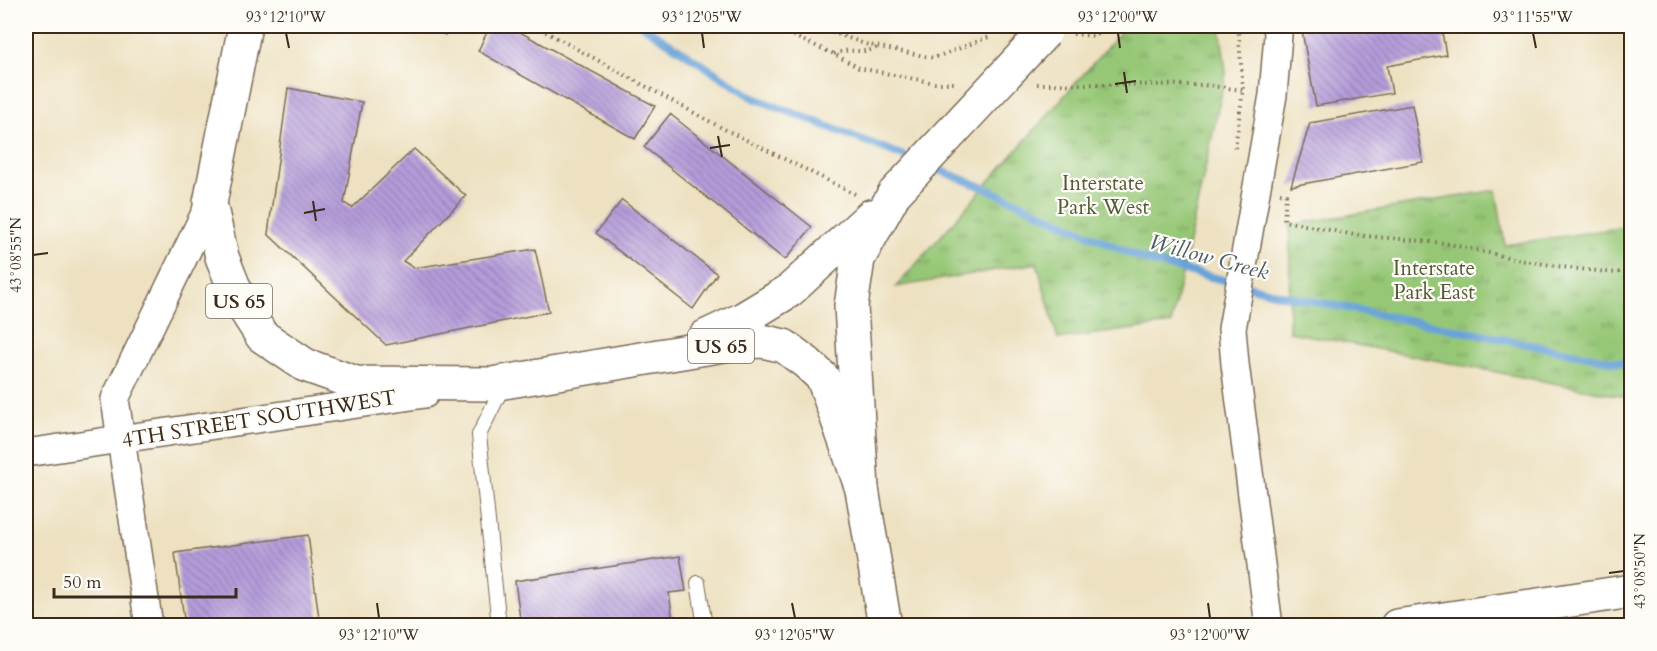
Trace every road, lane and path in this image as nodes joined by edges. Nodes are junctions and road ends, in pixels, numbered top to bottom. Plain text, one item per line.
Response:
1 (245, 26) edge
2 (463, 26) edge
3 (480, 26) edge
4 (535, 26) edge
5 (816, 26) edge
6 (1106, 26) edge
7 (1277, 26) edge
8 (471, 27) edge
9 (1048, 29) edge
10 (1096, 36) dead end
11 (989, 37) dead end
12 (878, 46) junction
13 (834, 54) dead end
14 (1203, 85) dead end
15 (1243, 90) dead end
16 (894, 194) junction
17 (210, 203) junction
18 (1284, 221) dead end
19 (1632, 268) edge
20 (666, 355) junction
21 (498, 383) junction
22 (121, 440) junction
23 (26, 453) edge
24 (862, 489) junction
25 (698, 583) dead end
26 (1632, 591) edge
27 (1470, 620) edge
28 (149, 626) edge
29 (499, 626) edge
30 (705, 626) edge
31 (885, 626) edge
32 (1269, 626) edge
33 (1397, 626) edge

1 - 17 main road, US 65
2 - 8 path
3 - 8 path
4 - 16 path
5 - 12 path
6 - 10 path
7 - 32 street
9 - 16 main road, US 65, bridge
11 - 12 path
12 - 13 path
14 - 15 path
16 - 20 main road
16 - 24 main road, US 65
17 - 21 main road, US 65
17 - 22 street
18 - 19 path
20 - 21 main road, US 65
20 - 24 main road, US 65
21 - 22 street, 4TH STREET SOUTHWEST
21 - 29 lane
22 - 23 street, 4TH STREET SOUTHWEST
22 - 28 street
24 - 31 main road, US 65
25 - 30 lane
26 - 27 main road
27 - 33 main road

